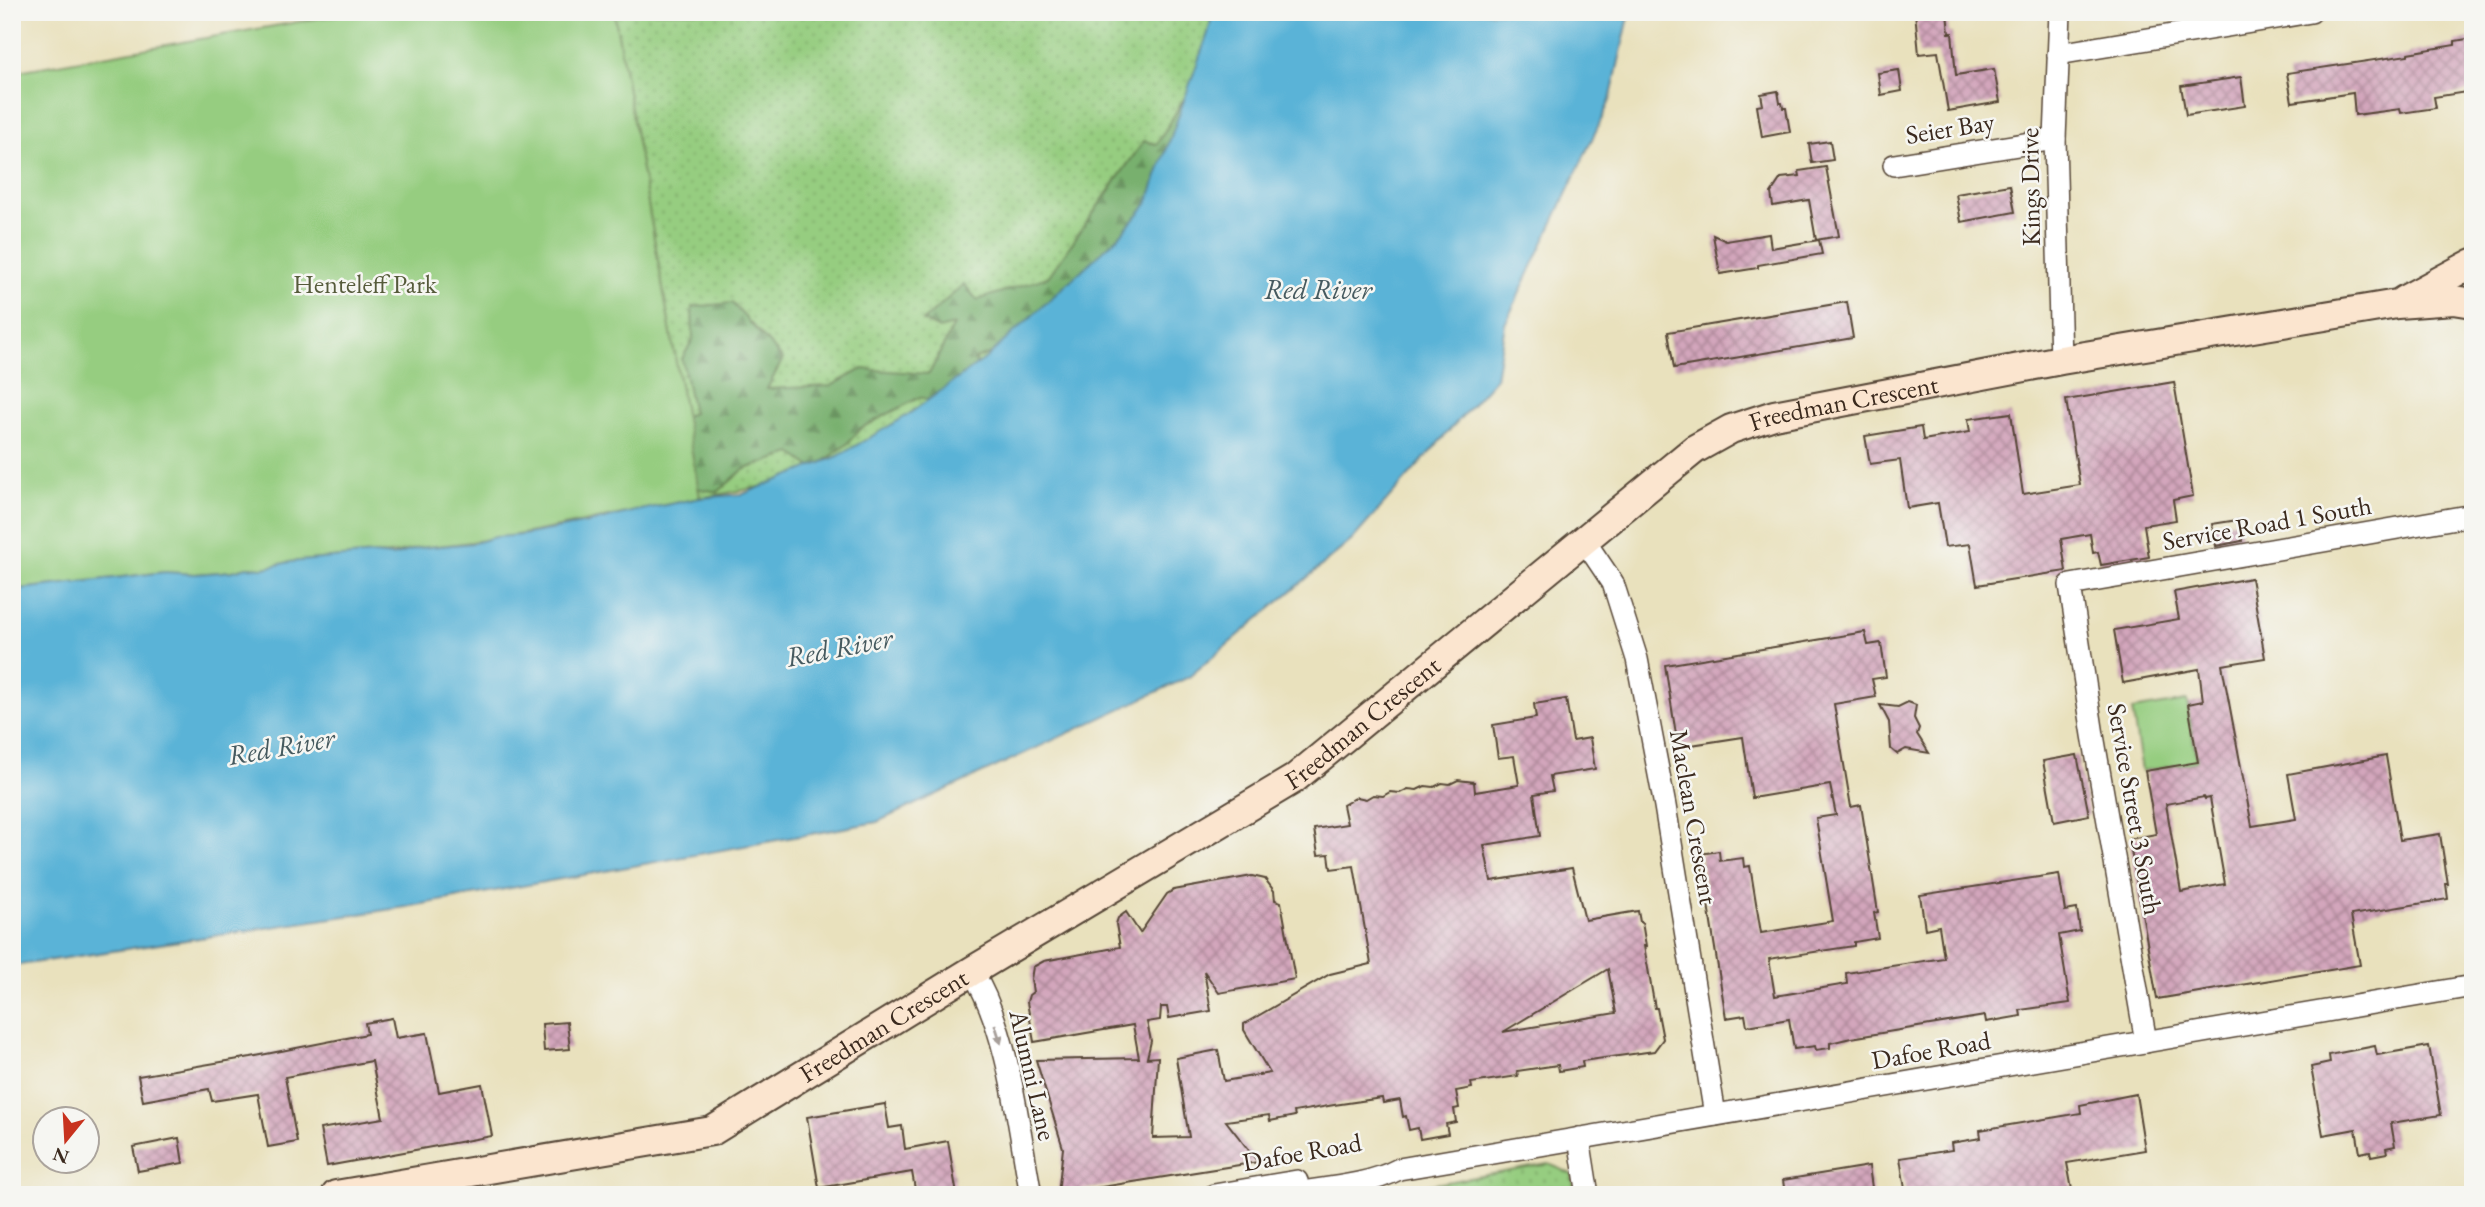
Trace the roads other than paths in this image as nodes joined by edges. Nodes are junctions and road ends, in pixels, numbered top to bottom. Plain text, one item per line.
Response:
1 (2060, 12) edge
2 (2311, 12) edge
3 (2058, 54) junction
4 (2055, 139) junction
5 (1894, 165) dead end
6 (2473, 263) edge
7 (2473, 303) edge
8 (2397, 304) junction
9 (2061, 360) junction
10 (2473, 515) edge
11 (1584, 540) junction
12 (2070, 585) joint
13 (972, 971) junction
14 (2473, 986) edge
15 (2146, 1042) junction
16 (1715, 1115) junction
17 (1579, 1138) junction
18 (1399, 1169) junction
19 (336, 1195) edge
20 (1031, 1195) edge
21 (1214, 1195) edge
22 (1282, 1195) edge
23 (1588, 1195) edge

1 - 3 street, Kings Drive
2 - 3 street
3 - 4 street, Kings Drive
4 - 5 street, Seier Bay
4 - 9 street, Kings Drive
6 - 8 street, Freedman Crescent
7 - 8 street, Freedman Crescent
8 - 9 street, Freedman Crescent
9 - 11 street, Freedman Crescent
10 - 12 street, Service Road 1 South
11 - 13 street, Freedman Crescent
11 - 16 street, Maclean Crescent
12 - 15 street, Service Street 3 South
13 - 19 street, Freedman Crescent
13 -> 20 street, Alumni Lane
14 - 15 street, Dafoe Road
15 - 16 street, Dafoe Road
16 - 17 street, Dafoe Road
17 - 18 street, Dafoe Road
17 - 23 street
18 - 21 street, Dafoe Road
18 - 22 street, Dafoe Road

